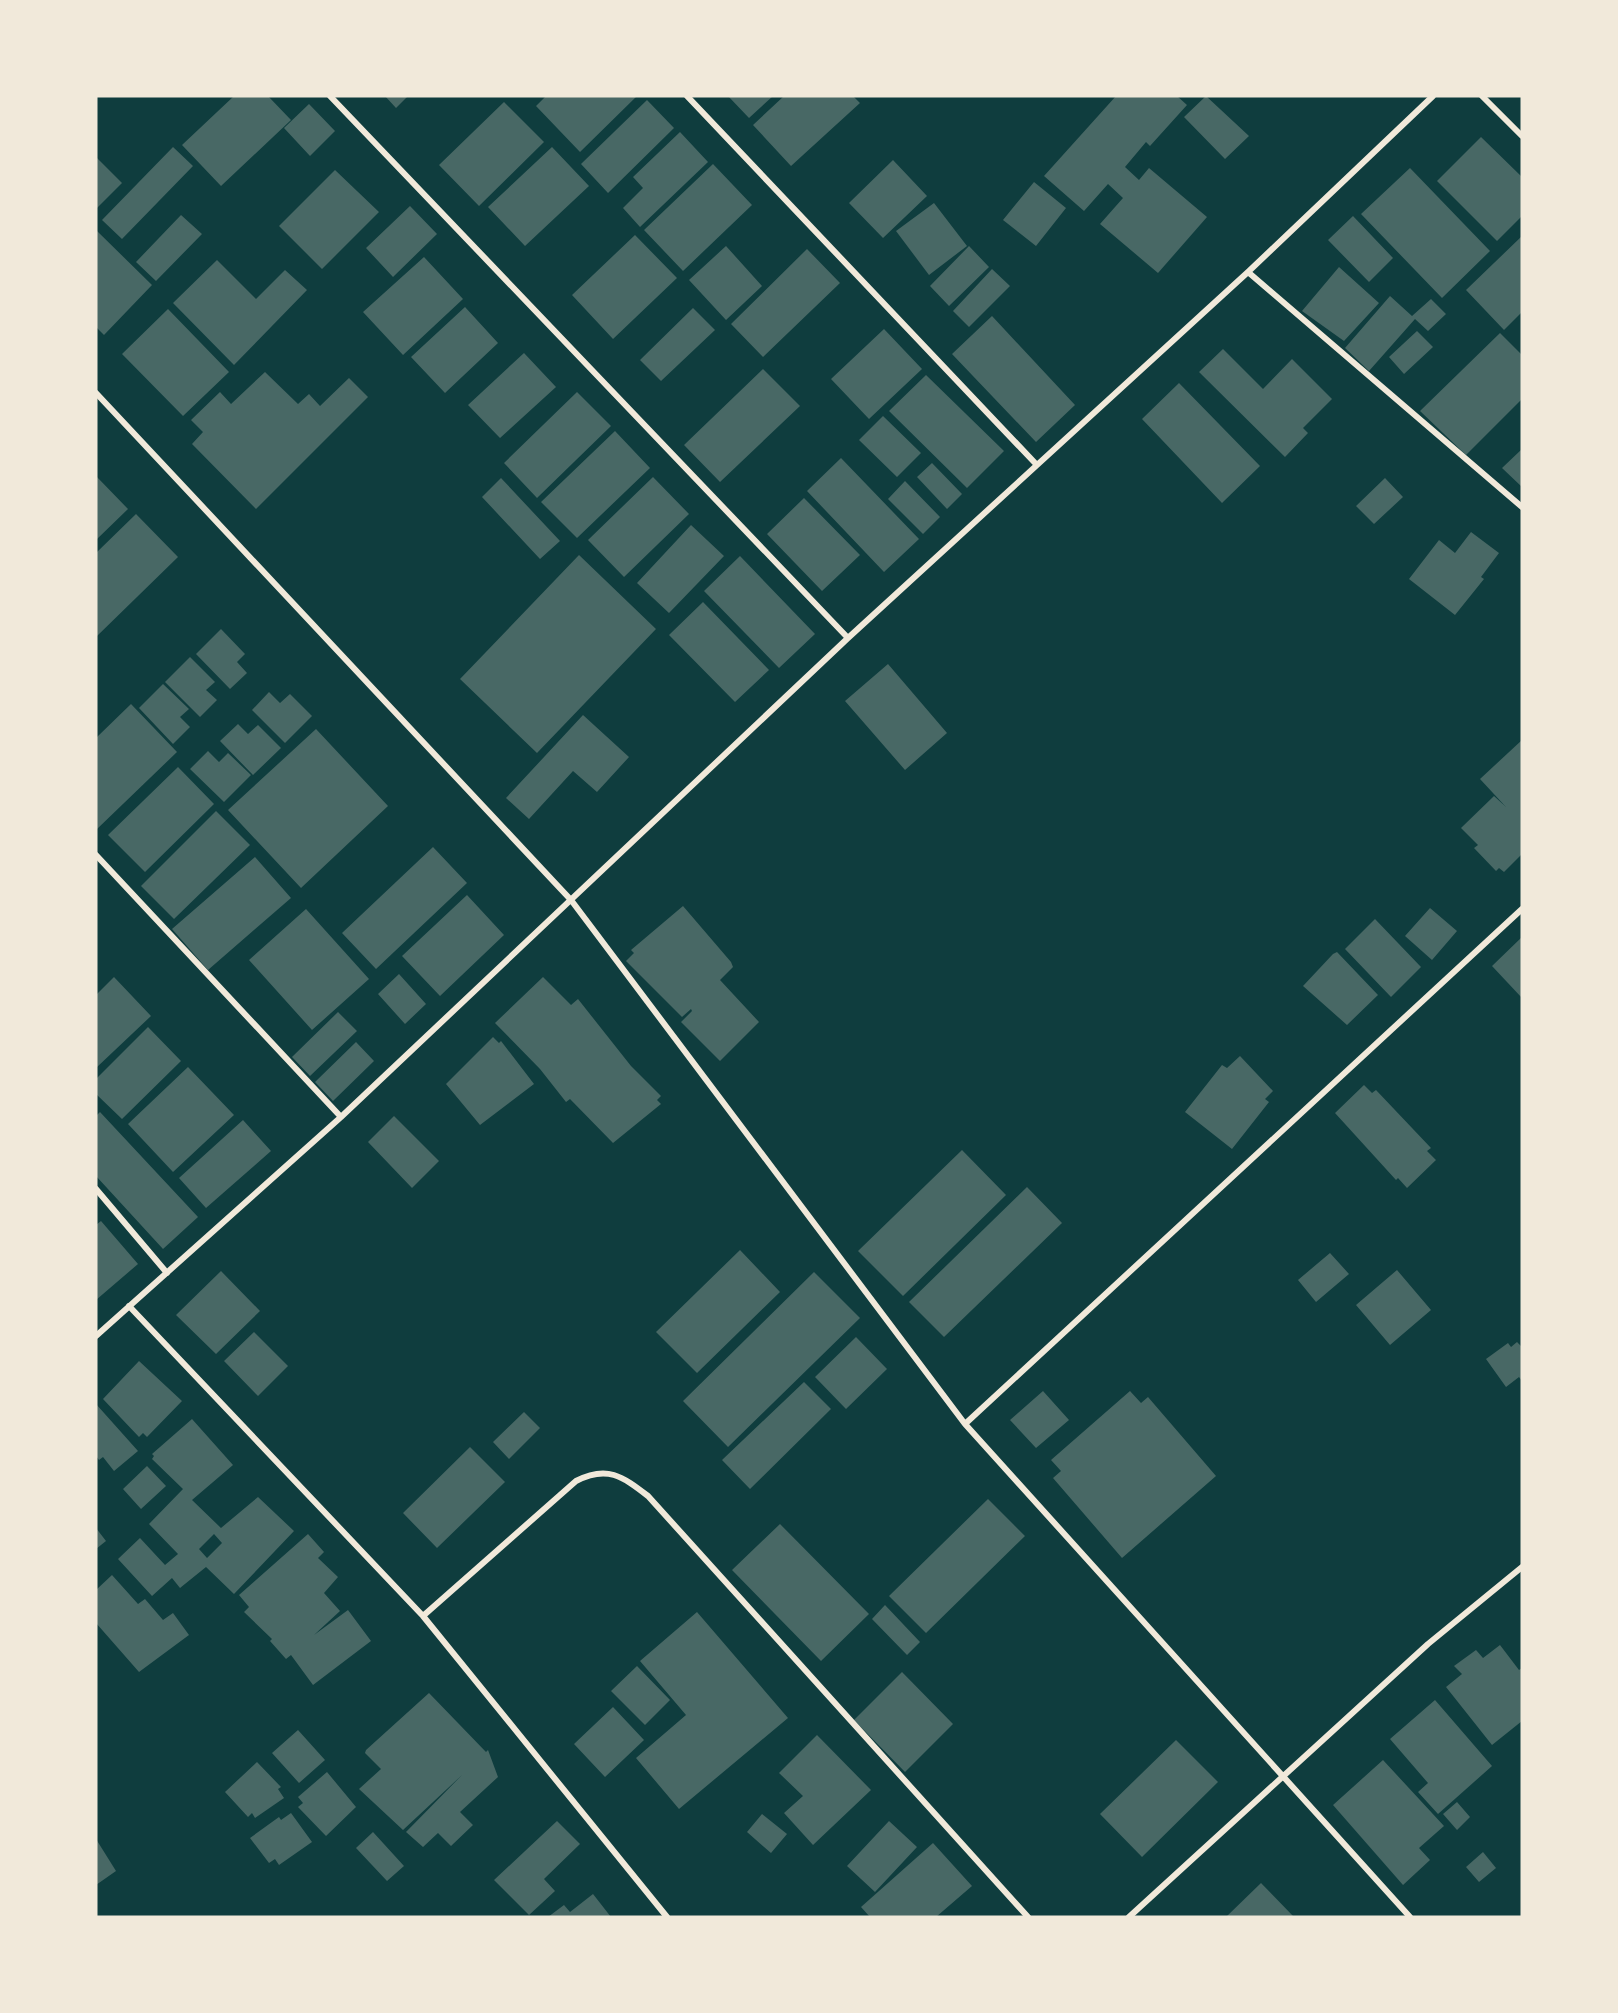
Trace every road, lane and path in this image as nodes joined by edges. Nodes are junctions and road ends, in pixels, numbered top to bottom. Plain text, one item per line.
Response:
1 (330, 96) edge
2 (687, 96) edge
3 (1433, 96) edge
4 (1482, 96) edge
5 (1522, 136) edge
6 (1248, 272) junction
7 (96, 393) edge
8 (1036, 464) junction
9 (1522, 507) edge
10 (848, 638) junction
11 (96, 855) edge
12 (572, 900) junction
13 (1522, 909) edge
14 (341, 1117) junction
15 (96, 1189) edge
16 (167, 1273) junction
17 (129, 1306) junction
18 (96, 1336) edge
19 (965, 1424) junction
20 (1522, 1567) edge
21 (423, 1616) junction
22 (1282, 1776) junction
23 (667, 1917) edge
24 (1028, 1917) edge
25 (1129, 1917) edge
26 (1410, 1917) edge

1 - 10 street
2 - 8 street
3 - 6 street
4 - 5 street
6 - 8 street
6 - 9 street
7 - 12 street
8 - 10 street
10 - 12 street
11 - 14 street
12 - 14 street
12 - 19 street
13 - 19 street
14 - 16 street
15 - 16 street
16 - 17 street
17 - 18 street
17 - 21 street
19 - 22 street
20 - 22 street
21 - 23 street
21 - 24 street
22 - 25 street
22 - 26 street

